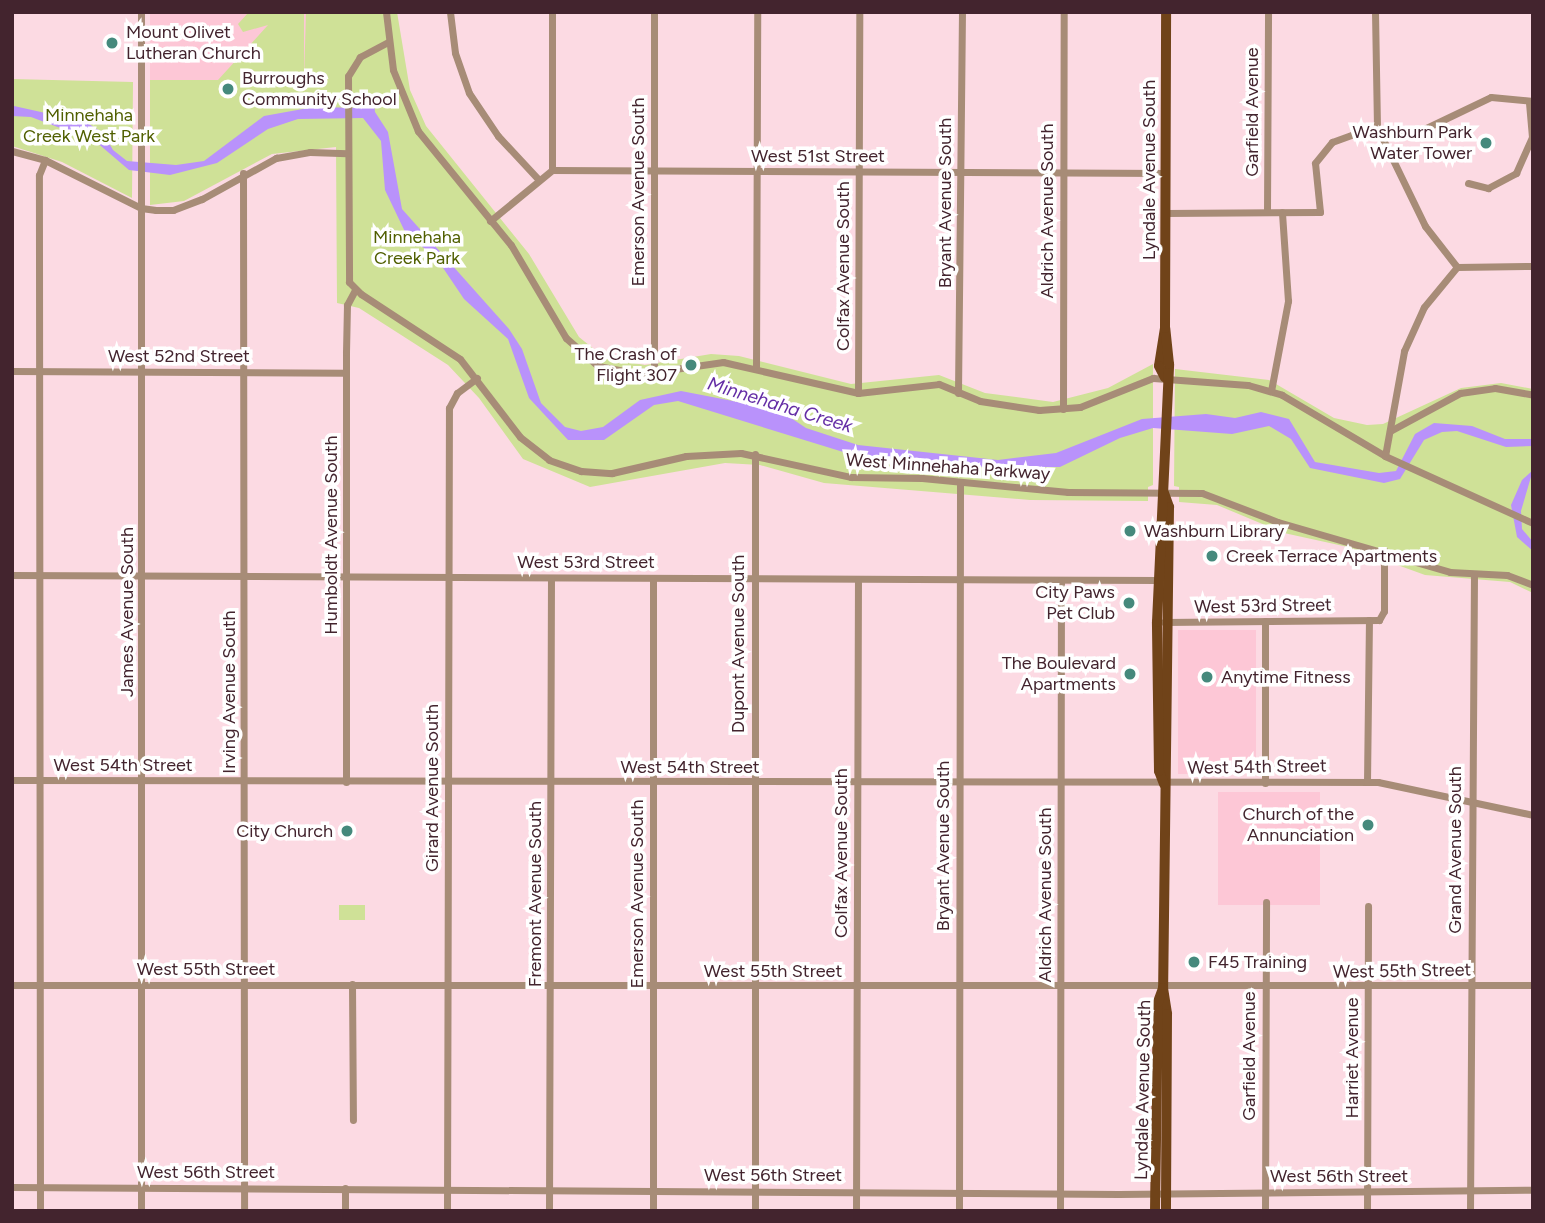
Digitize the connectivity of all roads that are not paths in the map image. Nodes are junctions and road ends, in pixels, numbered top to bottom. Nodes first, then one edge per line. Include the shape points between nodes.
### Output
1 (141, 12) edge
2 (386, 12) edge
3 (450, 12) edge
4 (552, 12) edge
5 (653, 12) edge
6 (757, 12) edge
7 (859, 12) edge
8 (962, 12) edge
9 (1064, 12) edge
10 (1166, 12) edge
11 (1268, 12) edge
12 (1375, 12) edge
13 (388, 41) junction
14 (1531, 101) edge
15 (1379, 133) junction
16 (12, 151) edge
17 (347, 153) junction
18 (46, 160) junction
19 (1529, 161) edge
20 (552, 170) junction
21 (654, 170) junction
22 (757, 171) junction
23 (859, 172) junction
24 (961, 172) junction
25 (243, 173) junction
26 (1063, 173) junction
27 (1165, 173) junction
28 (538, 179) junction
29 (1468, 183) dead end
30 (141, 208) junction
31 (1267, 212) junction
32 (1282, 212) junction
33 (1166, 213) junction
34 (490, 221) junction
35 (1533, 266) edge
36 (1457, 267) junction
37 (355, 290) junction
38 (756, 369) junction
39 (12, 371) edge
40 (39, 372) junction
41 (142, 372) junction
42 (654, 372) junction
43 (245, 373) junction
44 (346, 373) junction
45 (477, 378) junction
46 (1165, 378) junction
47 (1271, 391) junction
48 (858, 393) junction
49 (958, 393) junction
50 (1533, 395) edge
51 (1063, 410) junction
52 (1390, 430) junction
53 (755, 454) junction
54 (1385, 456) junction
55 (960, 482) junction
56 (1164, 493) junction
57 (1529, 521) edge
58 (1384, 550) junction
59 (1474, 574) junction
60 (12, 575) edge
61 (40, 575) junction
62 (143, 577) junction
63 (245, 577) junction
64 (347, 577) junction
65 (449, 578) junction
66 (551, 578) junction
67 (653, 578) junction
68 (754, 579) junction
69 (858, 579) junction
70 (1061, 579) junction
71 (960, 580) junction
72 (1159, 580) junction
73 (1533, 585) edge
74 (1265, 621) junction
75 (1369, 621) junction
76 (1157, 622) junction
77 (1169, 622) junction
78 (12, 780) edge
79 (40, 780) junction
80 (144, 781) junction
81 (244, 781) junction
82 (346, 782) junction
83 (447, 782) junction
84 (652, 782) junction
85 (1367, 782) junction
86 (550, 783) junction
87 (753, 783) junction
88 (856, 783) junction
89 (959, 783) junction
90 (1061, 783) junction
91 (1265, 783) junction
92 (1164, 784) junction
93 (1470, 801) junction
94 (1533, 815) edge
95 (1266, 902) dead end
96 (1368, 906) dead end
97 (352, 984) junction
98 (12, 985) edge
99 (40, 985) junction
100 (143, 985) junction
101 (246, 985) junction
102 (1533, 985) edge
103 (449, 986) junction
104 (552, 986) junction
105 (653, 986) junction
106 (1471, 986) junction
107 (753, 987) junction
108 (858, 987) junction
109 (959, 987) junction
110 (1368, 987) junction
111 (1061, 988) junction
112 (1163, 988) junction
113 (1265, 988) junction
114 (353, 1120) dead end
115 (12, 1187) edge
116 (40, 1187) junction
117 (243, 1187) junction
118 (141, 1188) junction
119 (345, 1188) junction
120 (447, 1188) junction
121 (550, 1190) junction
122 (1470, 1190) junction
123 (1533, 1190) edge
124 (653, 1191) junction
125 (856, 1191) junction
126 (1367, 1191) junction
127 (755, 1192) junction
128 (959, 1192) junction
129 (1265, 1192) junction
130 (1060, 1193) junction
131 (1163, 1193) junction
132 (40, 1211) edge
133 (141, 1211) edge
134 (244, 1211) edge
135 (345, 1211) edge
136 (447, 1211) edge
137 (550, 1211) edge
138 (653, 1211) edge
139 (755, 1211) edge
140 (856, 1211) edge
141 (959, 1211) edge
142 (1060, 1211) edge
143 (1155, 1211) edge
144 (1167, 1211) edge
145 (1265, 1211) edge
146 (1367, 1211) edge
147 (1470, 1211) edge

1 - 30 street, James Avenue South
2 - 13 street
3 - 28 street via 457,61 469,93 498,136
4 - 20 street
5 - 21 street, Emerson Avenue South
6 - 22 street
7 - 23 street, Colfax Avenue South
8 - 24 street, Bryant Avenue South
9 - 26 street, Aldrich Avenue South
10 - 27 main road, Lyndale Avenue South
11 - 31 street, Garfield Avenue
12 - 15 street
13 - 17 street via 355,61 348,76
13 - 34 street via 397,81 418,131
14 - 15 street via 1499,96 1440,124
14 - 19 street
15 - 32 street via 1342,137 1317,157 1314,172 1320,212
15 - 36 street via 1425,226
16 - 18 street
17 - 25 street via 295,153
17 - 37 street via 347,269
18 - 30 street
18 - 40 street via 39,175
19 - 29 street via 1497,186
20 - 21 street, West 51st Street
20 - 28 street
21 - 22 street, West 51st Street
21 - 42 street, Emerson Avenue South
22 - 23 street, West 51st Street
22 - 38 street
23 - 24 street, West 51st Street
23 - 48 street, Colfax Avenue South
24 - 26 street, West 51st Street
24 - 49 street, Bryant Avenue South
25 - 30 street via 202,199 173,210
25 - 43 street, Irving Avenue South
26 - 27 street, West 51st Street
26 - 51 street, Aldrich Avenue South
27 - 33 main road, Lyndale Avenue South
28 - 34 street
30 - 41 street, James Avenue South
31 - 32 street
31 - 33 street
32 - 47 street via 1288,299
33 - 46 main road, Lyndale Avenue South via 1165,328 1159,354
34 - 42 street via 530,270 575,349 612,371
35 - 36 street
36 - 52 street via 1424,307 1404,351
37 - 44 street, Humboldt Avenue South via 347,305
37 - 45 street, West Minnehaha Parkway via 439,343
38 - 42 street via 706,362
38 - 48 street via 810,386
39 - 40 street, West 52nd Street
40 - 41 street, West 52nd Street
40 - 61 street
41 - 43 street, West 52nd Street
41 - 62 street, James Avenue South
43 - 44 street, West 52nd Street
43 - 63 street, Irving Avenue South
44 - 64 street, Humboldt Avenue South
45 - 53 street, West Minnehaha Parkway via 520,438 536,452 570,468 612,473 706,453
45 - 65 street, Girard Avenue South via 457,393 449,408
46 - 47 street
46 - 51 street via 1148,379 1106,399
46 - 56 main road, Lyndale Avenue South
47 - 54 street
48 - 49 street via 925,383
49 - 51 street via 1019,409
50 - 52 street via 1495,388 1461,393
52 - 54 street
53 - 55 street, West Minnehaha Parkway via 843,476
53 - 68 street, Dupont Avenue South
54 - 57 street
55 - 56 street, West Minnehaha Parkway via 1068,492
55 - 71 street, Bryant Avenue South
56 - 58 street, West Minnehaha Parkway via 1221,497 1278,522
56 - 72 main road, Lyndale Avenue South
56 - 77 main road, Lyndale Avenue South via 1169,505
58 - 59 street, West Minnehaha Parkway via 1450,572
58 - 75 street via 1384,614
59 - 73 street, West Minnehaha Parkway via 1507,575
59 - 93 street, Grand Avenue South
60 - 61 street, West 53rd Street
61 - 62 street, West 53rd Street
61 - 79 street
62 - 63 street, West 53rd Street
62 - 80 street, James Avenue South
63 - 64 street, West 53rd Street
63 - 81 street, Irving Avenue South
64 - 65 street, West 53rd Street
64 - 82 street, Humboldt Avenue South
65 - 66 street, West 53rd Street
65 - 83 street, Girard Avenue South
66 - 67 street, West 53rd Street
66 - 86 street, Fremont Avenue South
67 - 68 street, West 53rd Street
67 - 84 street, Emerson Avenue South
68 - 69 street, West 53rd Street
68 - 87 street, Dupont Avenue South
69 - 71 street, West 53rd Street
69 - 88 street, Colfax Avenue South
70 - 71 street, West 53rd Street
70 - 72 street, West 53rd Street
70 - 90 street, Aldrich Avenue South
71 - 89 street, Bryant Avenue South
72 - 76 main road, Lyndale Avenue South
74 - 75 street, West 53rd Street
74 - 77 street, West 53rd Street
74 - 91 street
75 - 85 street
76 - 77 street, West 53rd Street
76 - 92 main road, Lyndale Avenue South via 1159,771
77 - 92 main road, Lyndale Avenue South via 1168,771
78 - 79 street, West 54th Street
79 - 80 street, West 54th Street
79 - 99 street
80 - 81 street, West 54th Street
80 - 100 street, James Avenue South
81 - 82 street, West 54th Street
81 - 101 street, Irving Avenue South
82 - 83 street, West 54th Street
83 - 86 street, West 54th Street
83 - 103 street, Girard Avenue South
84 - 86 street, West 54th Street
84 - 87 street, West 54th Street
84 - 105 street, Emerson Avenue South
85 - 91 street, West 54th Street
85 - 93 street, West 54th Street
86 - 104 street, Fremont Avenue South
87 - 88 street, West 54th Street
87 - 107 street, Dupont Avenue South
88 - 89 street, West 54th Street
88 - 108 street, Colfax Avenue South
89 - 90 street, West 54th Street
89 - 109 street, Bryant Avenue South
90 - 92 street, West 54th Street
90 - 111 street, Aldrich Avenue South
91 - 92 street, West 54th Street
92 - 112 main road, Lyndale Avenue South
93 - 94 street, West 54th Street
93 - 106 street, Grand Avenue South
95 - 113 street, Garfield Avenue
96 - 110 street, Harriet Avenue
97 - 101 street, West 55th Street
97 - 103 street, West 55th Street
97 - 114 street
98 - 99 street, West 55th Street
99 - 100 street, West 55th Street
99 - 116 street
100 - 101 street, West 55th Street
100 - 118 street, James Avenue South
101 - 117 street, Irving Avenue South
102 - 106 street, West 55th Street
103 - 104 street, West 55th Street
103 - 120 street, Girard Avenue South
104 - 105 street, West 55th Street
104 - 121 street, Fremont Avenue South
105 - 107 street, West 55th Street
105 - 124 street, Emerson Avenue South
106 - 110 street, West 55th Street
106 - 122 street, Grand Avenue South
107 - 108 street, West 55th Street
107 - 127 street, Dupont Avenue South
108 - 109 street, West 55th Street
108 - 125 street, Colfax Avenue South
109 - 111 street, West 55th Street
109 - 128 street, Bryant Avenue South
110 - 113 street, West 55th Street
110 - 126 street, Harriet Avenue
111 - 112 street, West 55th Street
111 - 130 street, Aldrich Avenue South
112 - 113 street, West 55th Street
112 - 131 main road, Lyndale Avenue South via 1158,1002
113 - 129 street, Garfield Avenue
115 - 116 street, West 56th Street
116 - 118 street, West 56th Street
116 - 132 street
117 - 118 street, West 56th Street
117 - 119 street, West 56th Street
117 - 134 street, Irving Avenue South
118 - 133 street, James Avenue South
119 - 120 street, West 56th Street
119 - 135 street
120 - 121 street, West 56th Street
120 - 136 street, Girard Avenue South
121 - 124 street, West 56th Street
121 - 137 street, Fremont Avenue South
122 - 123 street, West 56th Street
122 - 126 street, West 56th Street
122 - 147 street, Grand Avenue South
124 - 127 street, West 56th Street
124 - 138 street, Emerson Avenue South
125 - 127 street, West 56th Street
125 - 128 street, West 56th Street
125 - 140 street, Colfax Avenue South
126 - 129 street, West 56th Street
126 - 146 street, Harriet Avenue
127 - 139 street, Dupont Avenue South
128 - 130 street, West 56th Street
128 - 141 street, Bryant Avenue South
129 - 131 street, West 56th Street
129 - 145 street, Garfield Avenue
130 - 131 street, West 56th Street
130 - 142 street, Aldrich Avenue South
131 - 143 main road
131 - 144 main road

